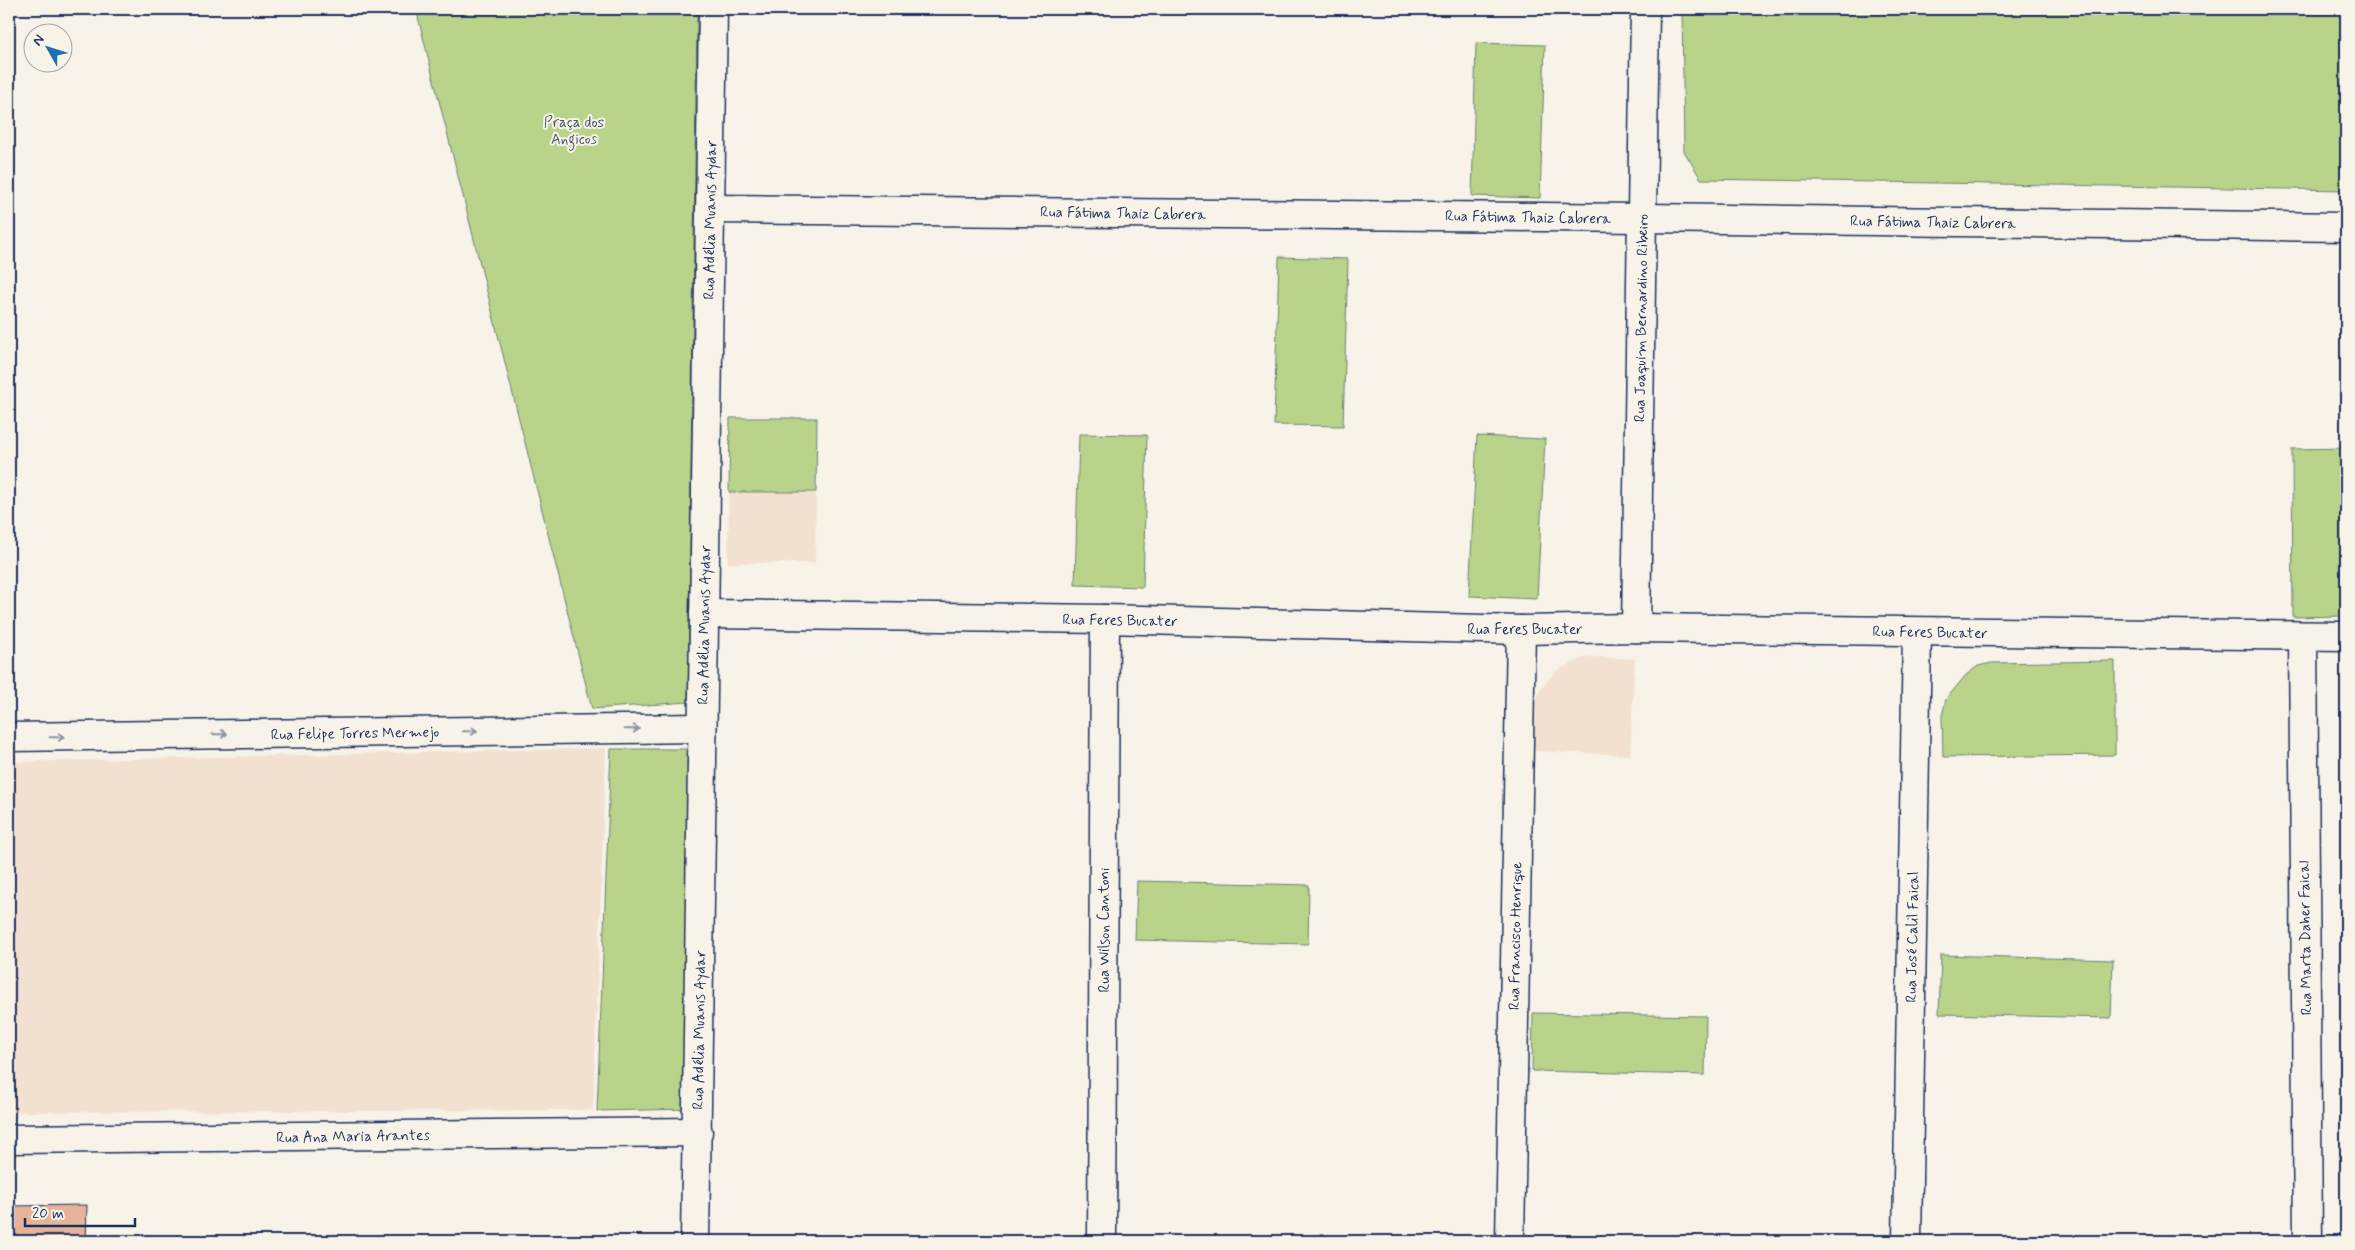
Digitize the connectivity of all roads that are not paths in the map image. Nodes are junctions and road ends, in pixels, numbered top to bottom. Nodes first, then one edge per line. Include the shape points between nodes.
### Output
1 (714, 9) edge
2 (1646, 9) edge
3 (710, 209) junction
4 (1642, 218) junction
5 (2346, 227) edge
6 (704, 614) junction
7 (1105, 620) junction
8 (1636, 628) junction
9 (1521, 630) junction
10 (1917, 632) junction
11 (2303, 636) junction
12 (2346, 636) edge
13 (702, 728) junction
14 (9, 737) edge
15 (698, 1132) junction
16 (9, 1139) edge
17 (695, 1241) edge
18 (1102, 1241) edge
19 (1510, 1241) edge
20 (1908, 1241) edge
21 (2308, 1241) edge

1 - 3 street, Rua Adélia Muanis Aydar
2 - 4 street, Rua Joaquim Bernardino Ribeiro
3 - 4 street, Rua Fátima Thaiz Cabrera
3 - 6 street, Rua Adélia Muanis Aydar
4 - 5 street, Rua Fátima Thaiz Cabrera
4 - 8 street, Rua Joaquim Bernardino Ribeiro
6 - 7 street, Rua Feres Bucater
6 - 13 street, Rua Adélia Muanis Aydar
7 - 9 street, Rua Feres Bucater
7 - 18 street, Rua Wilson Cantoni
8 - 9 street, Rua Feres Bucater
8 - 10 street, Rua Feres Bucater
9 - 19 street, Rua Francisco Henrique
10 - 11 street, Rua Feres Bucater
10 - 20 street, Rua José Calil Faical
11 - 12 street, Rua Feres Bucater
11 - 21 street, Rua Marta Daher Faical
14 -> 13 street, Rua Felipe Torres Mermejo
13 - 15 street, Rua Adélia Muanis Aydar
15 - 16 street, Rua Ana Maria Arantes
15 - 17 street, Rua Adélia Muanis Aydar

